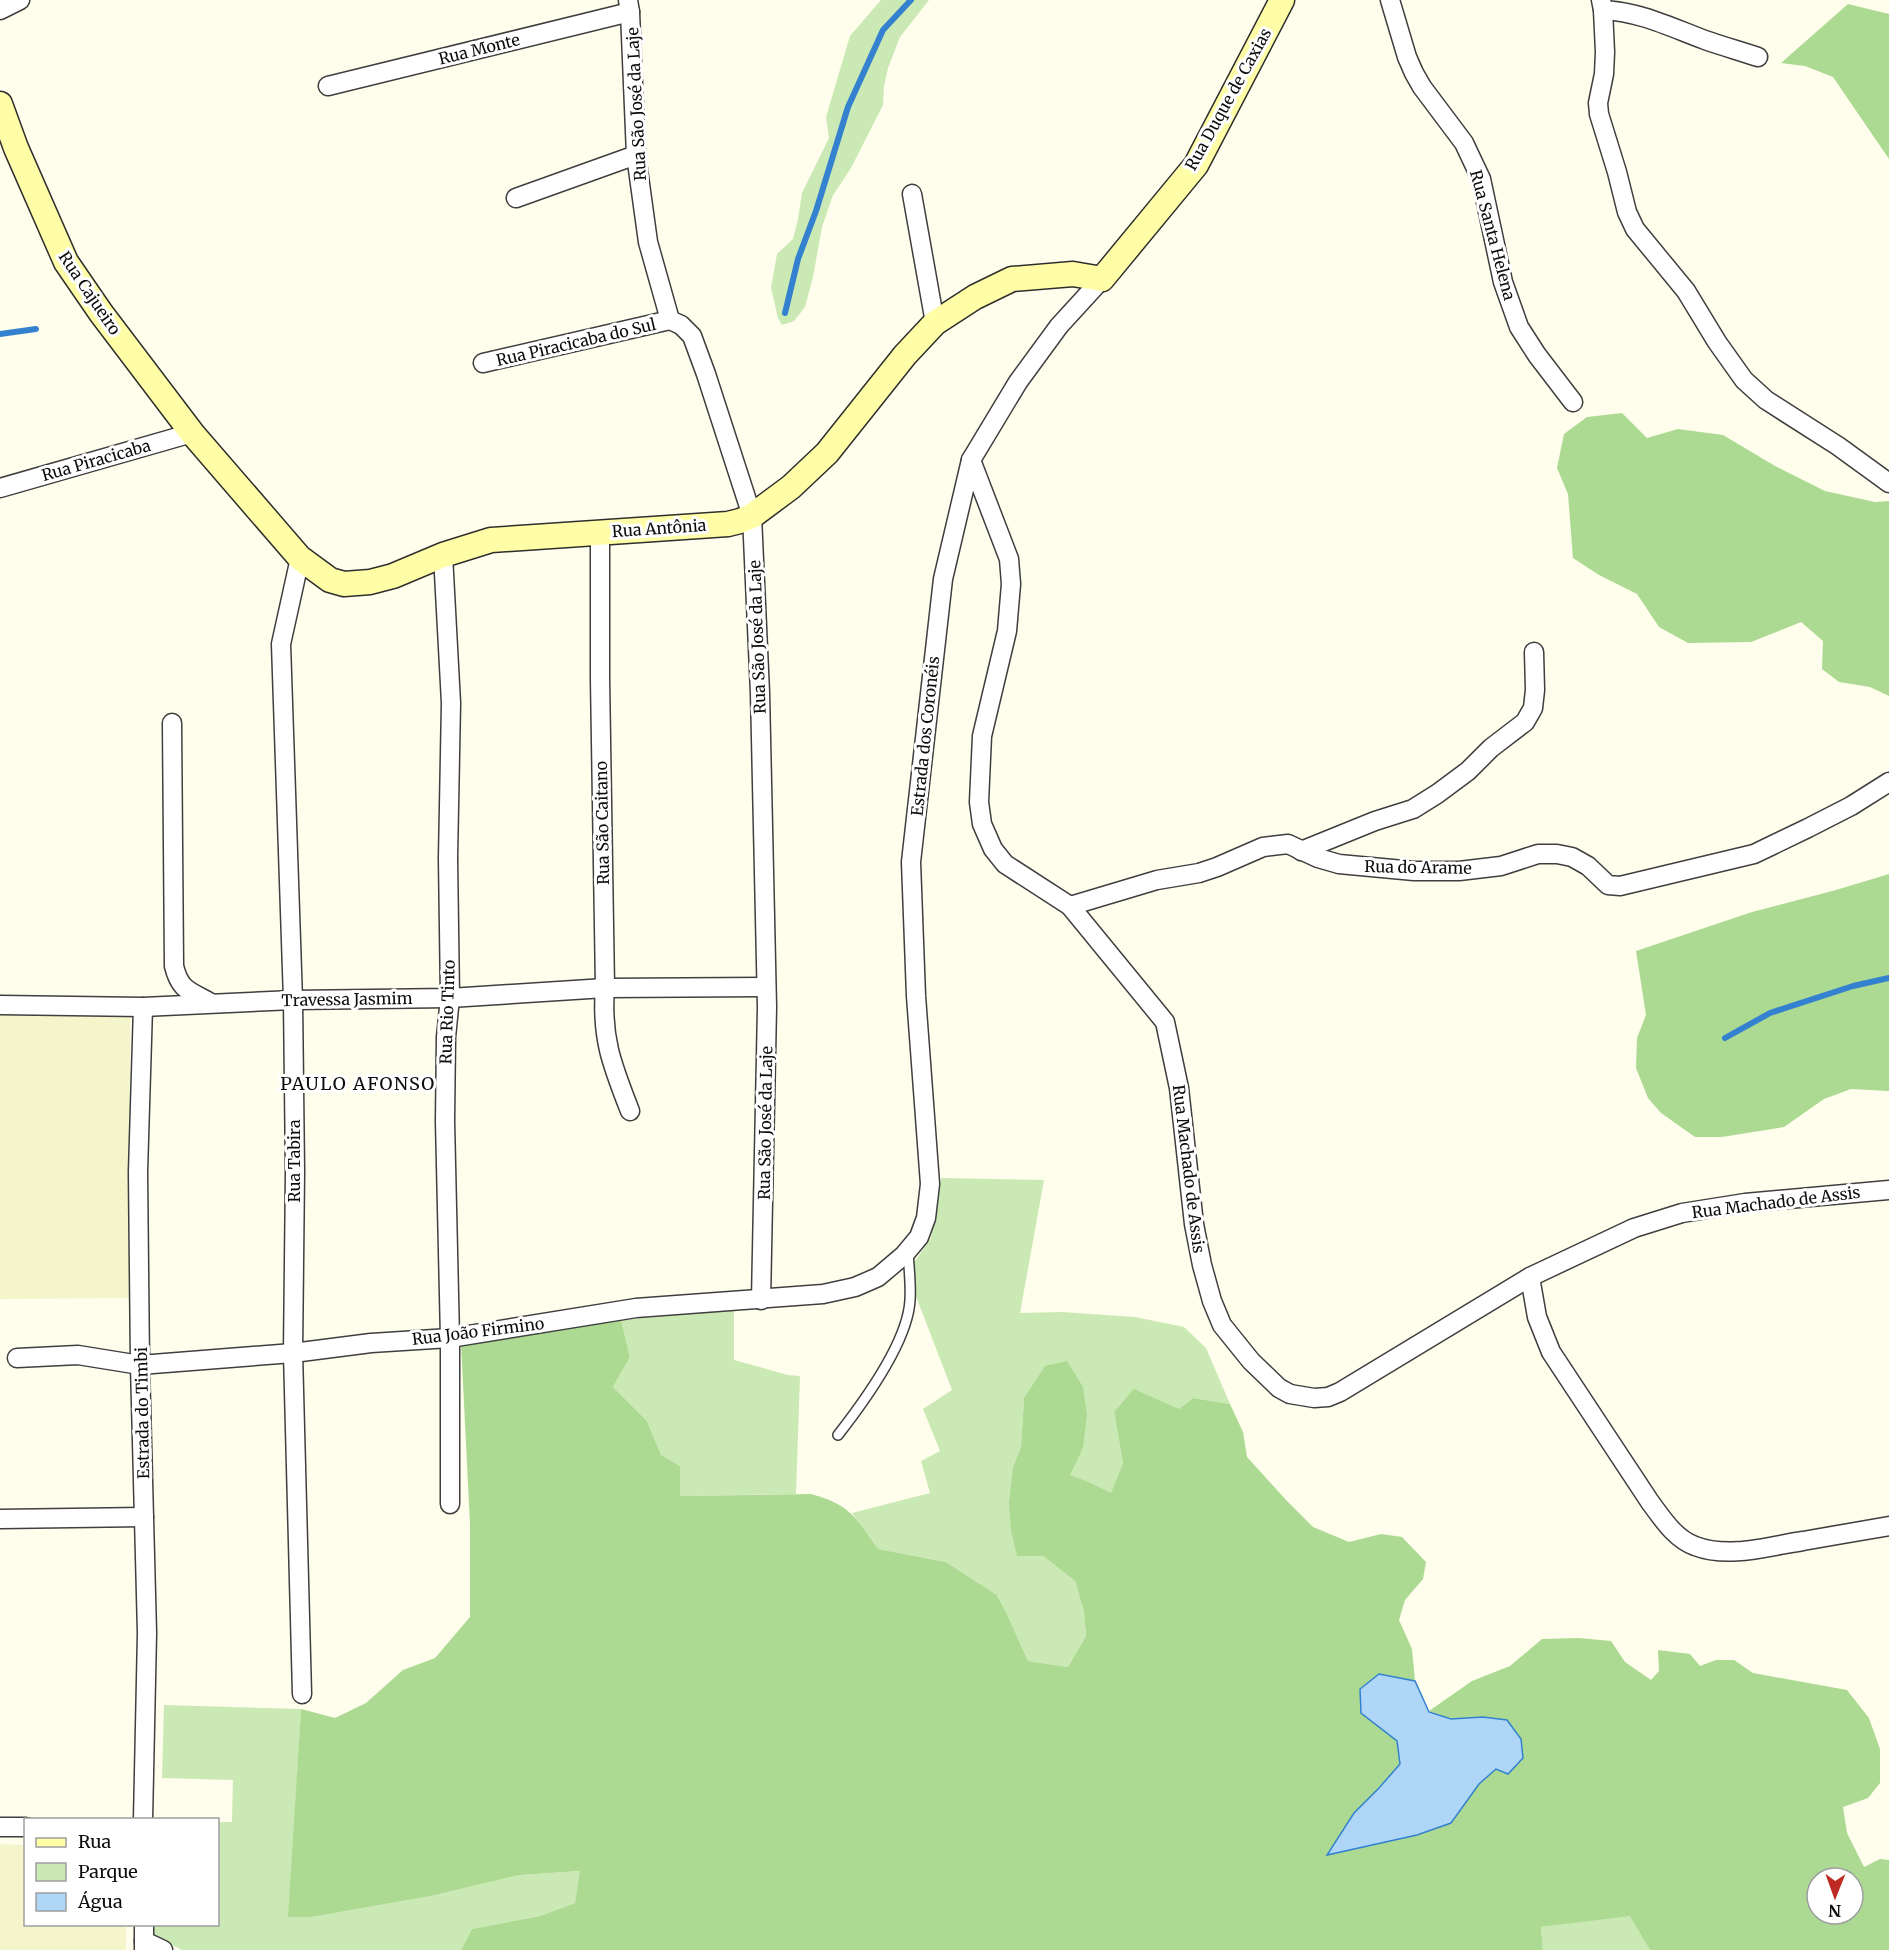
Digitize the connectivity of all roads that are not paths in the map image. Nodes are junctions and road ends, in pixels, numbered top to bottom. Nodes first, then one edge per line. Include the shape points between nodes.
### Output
1 (20, 0) edge
2 (1282, 0) edge
3 (1390, 0) edge
4 (1602, 5) edge
5 (629, 6) edge
6 (0, 10) edge
7 (1758, 57) dead end
8 (328, 86) dead end
9 (0, 104) edge
10 (636, 155) junction
11 (912, 194) dead end
12 (516, 198) dead end
13 (1102, 279) junction
14 (669, 320) junction
15 (935, 323) junction
16 (483, 363) dead end
17 (1573, 402) dead end
18 (192, 433) junction
19 (971, 460) junction
20 (1889, 483) edge
21 (0, 488) edge
22 (752, 516) junction
23 (600, 532) junction
24 (443, 555) junction
25 (300, 558) junction
26 (1534, 652) dead end
27 (172, 723) dead end
28 (1889, 782) edge
29 (1301, 851) junction
30 (1070, 906) junction
31 (765, 987) junction
32 (605, 988) junction
33 (450, 998) junction
34 (0, 999) edge
35 (293, 1000) junction
36 (213, 1004) junction
37 (0, 1005) edge
38 (143, 1007) junction
39 (630, 1111) dead end
40 (1889, 1190) edge
41 (913, 1244) junction
42 (1530, 1277) junction
43 (761, 1300) junction
44 (450, 1338) junction
45 (293, 1353) junction
46 (17, 1358) dead end
47 (140, 1365) junction
48 (838, 1435) dead end
49 (450, 1504) dead end
50 (144, 1517) junction
51 (0, 1519) edge
52 (1889, 1527) edge
53 (302, 1694) dead end
54 (143, 1818) edge
55 (0, 1827) edge
56 (24, 1827) edge
57 (144, 1938) edge
58 (163, 1950) edge

1 - 6 street
2 - 13 street, Rua Duque de Caxias via 1196,165
3 - 17 street, Rua Santa Helena via 1414,73 1464,143 1481,179 1503,282 1519,327
4 - 7 street
4 - 20 street via 1605,52 1599,114 1635,229 1686,291 1744,380 1766,400
5 - 8 street, Rua Monte
5 - 10 street, Rua São José da Laje
9 - 18 street, Rua Cajueiro via 66,262
10 - 12 street
10 - 14 street, Rua São José da Laje via 648,242
11 - 15 street
13 - 15 street, Rua Antônia via 1073,273 1012,279
13 - 19 street, Estrada dos Coronéis via 1059,326 1018,382
14 - 16 street, Rua Piracicaba do Sul
14 - 22 street, Rua São José da Laje via 692,336
15 - 22 street, Rua Antônia via 827,453
18 - 21 street, Rua Piracicaba
18 - 25 street, Rua Antônia
19 - 30 street, Rua Machado de Assis via 1009,559 1011,584 1007,631 982,736 982,824 1005,864
19 - 41 street, Estrada dos Coronéis via 943,579 911,862 916,996 930,1167 926,1218
22 - 23 street, Rua Antônia via 728,524
22 - 31 street, Rua São José da Laje via 760,693
23 - 24 street, Rua Antônia via 491,540
23 - 32 street, Rua São Caitano
24 - 25 street, Rua Antônia via 393,576 344,584 330,580
24 - 33 street, Rua Rio Tinto via 451,703
25 - 35 street, Rua Tabira via 281,644
26 - 29 street via 1533,708 1525,722 1468,771 1413,809
27 - 36 street via 174,966 177,980 184,988
28 - 29 street, Rua do Arame via 1754,854 1620,886 1608,885 1588,866 1557,854 1538,854 1501,866 1459,871 1414,871 1340,864
29 - 30 street, Rua do Arame via 1288,844 1263,847 1199,873 1157,880
30 - 42 street, Rua Machado de Assis via 1166,1022 1179,1088 1194,1224 1212,1301 1222,1325 1235,1342 1279,1388 1314,1398 1340,1392
31 - 32 street, Travessa Jasmim
31 - 43 street, Rua São José da Laje
32 - 33 street, Travessa Jasmim
32 - 39 street, Rua São Caitano via 603,1012 611,1063
33 - 35 street, Travessa Jasmim
33 - 44 street, Rua Rio Tinto via 445,1121
34 - 37 street
35 - 36 street, Travessa Jasmim
35 - 45 street, Rua Tabira
36 - 38 street, Travessa Jasmim
37 - 38 street, Travessa Jasmim
38 - 47 street, Estrada do Timbi via 138,1172
40 - 42 street, Rua Machado de Assis via 1682,1213 1634,1228
41 - 43 street, Rua João Firmino via 879,1277 855,1287
41 - 48 lane via 905,1325 893,1352
42 - 52 street via 1537,1317 1551,1352 1650,1502 1682,1540 1712,1550 1744,1551
43 - 44 street, Rua João Firmino via 636,1308
44 - 45 street, Rua João Firmino
44 - 49 street, Rua Rio Tinto
45 - 47 street, Rua João Firmino
45 - 53 street, Rua Tabira
46 - 47 street, Rua João Firmino via 78,1355
47 - 50 street, Estrada do Timbi
50 - 51 street
50 - 54 street, Estrada do Timbi via 147,1633
55 - 56 street
57 - 58 street

